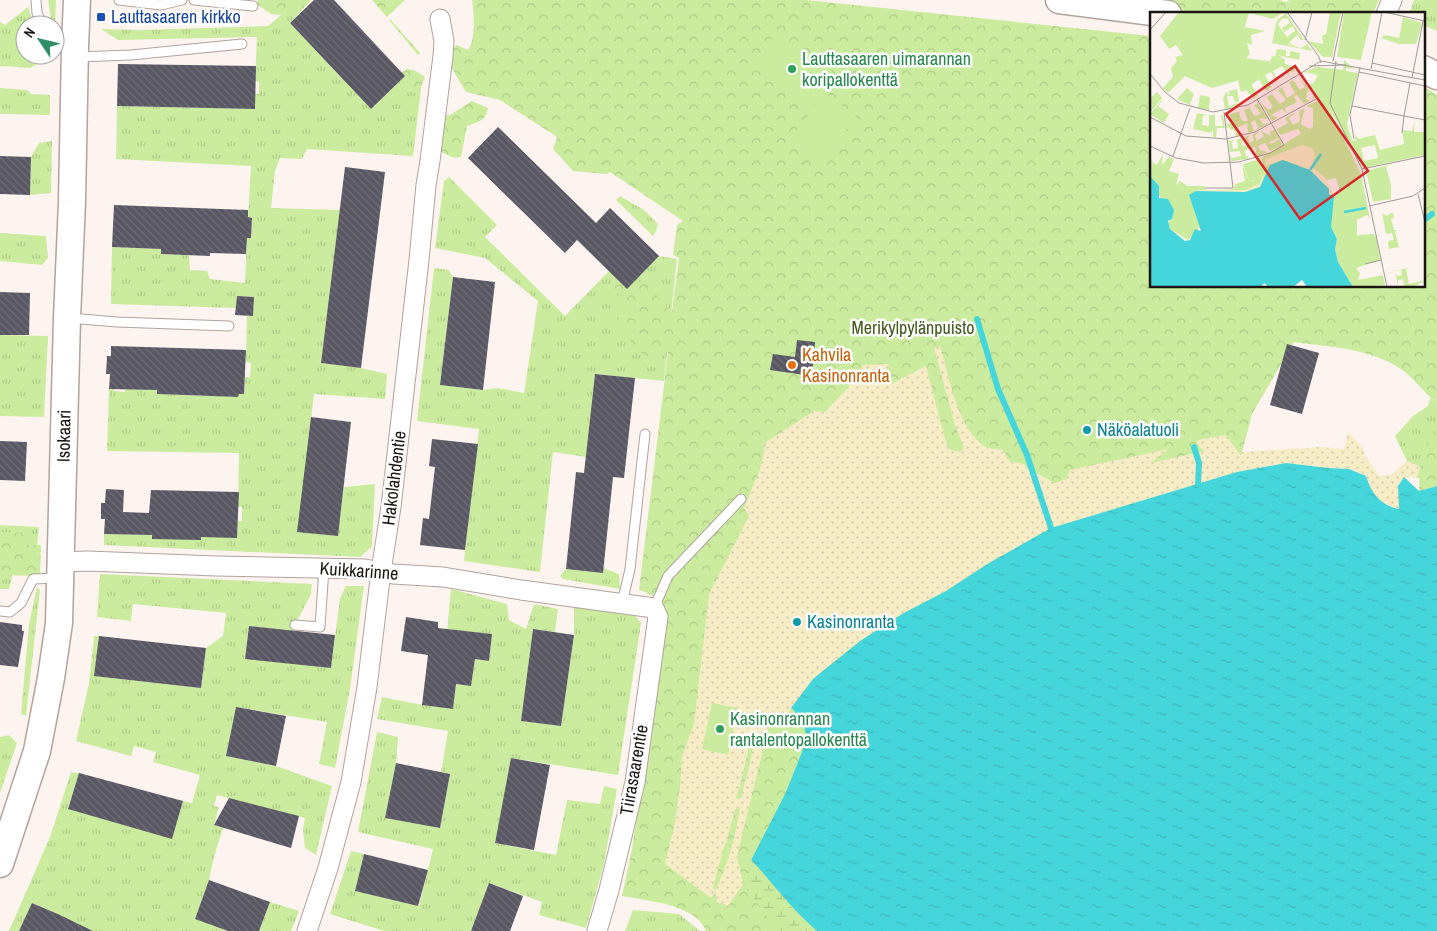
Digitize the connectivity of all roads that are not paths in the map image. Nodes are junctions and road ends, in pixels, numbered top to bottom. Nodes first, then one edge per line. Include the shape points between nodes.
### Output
1 (36, 0) edge
2 (77, 0) edge
3 (119, 0) edge
4 (182, 0) edge
5 (194, 0) edge
6 (1060, 0) edge
7 (1392, 0) edge
8 (253, 6) dead end
9 (1153, 12) edge
10 (1387, 12) edge
11 (38, 15) edge
12 (440, 19) dead end
13 (242, 44) dead end
14 (68, 48) edge
15 (1424, 70) edge
16 (1437, 76) edge
17 (67, 318) junction
18 (229, 326) dead end
19 (645, 434) dead end
20 (742, 499) dead end
21 (324, 568) junction
22 (61, 570) junction
23 (381, 571) junction
24 (622, 603) junction
25 (654, 608) junction
26 (0, 611) edge
27 (295, 625) dead end
28 (0, 864) edge
29 (307, 931) edge
30 (597, 931) edge

1 - 11 lane
2 - 14 street, Isokaari
3 - 4 lane via 161,5
5 - 8 lane
6 - 9 street
7 - 10 street
12 - 23 street, Hakolahdentie via 443,56
13 - 14 lane via 131,55
14 - 17 street, Isokaari via 72,202
15 - 16 street
17 - 18 lane
17 - 22 street, Isokaari
19 - 24 lane via 630,568
20 - 25 lane via 668,576
21 - 22 street, Kuikkarinne via 88,561
21 - 23 street, Kuikkarinne
21 - 27 lane via 320,626
22 - 26 lane via 34,579 21,603 10,612
22 - 28 street, Isokaari via 59,623 38,744
23 - 24 street, Kuikkarinne
23 - 29 street, Hakolahdentie via 351,782
24 - 25 street, Kuikkarinne
25 - 30 street, Tiirasaarentie via 658,617 635,782

